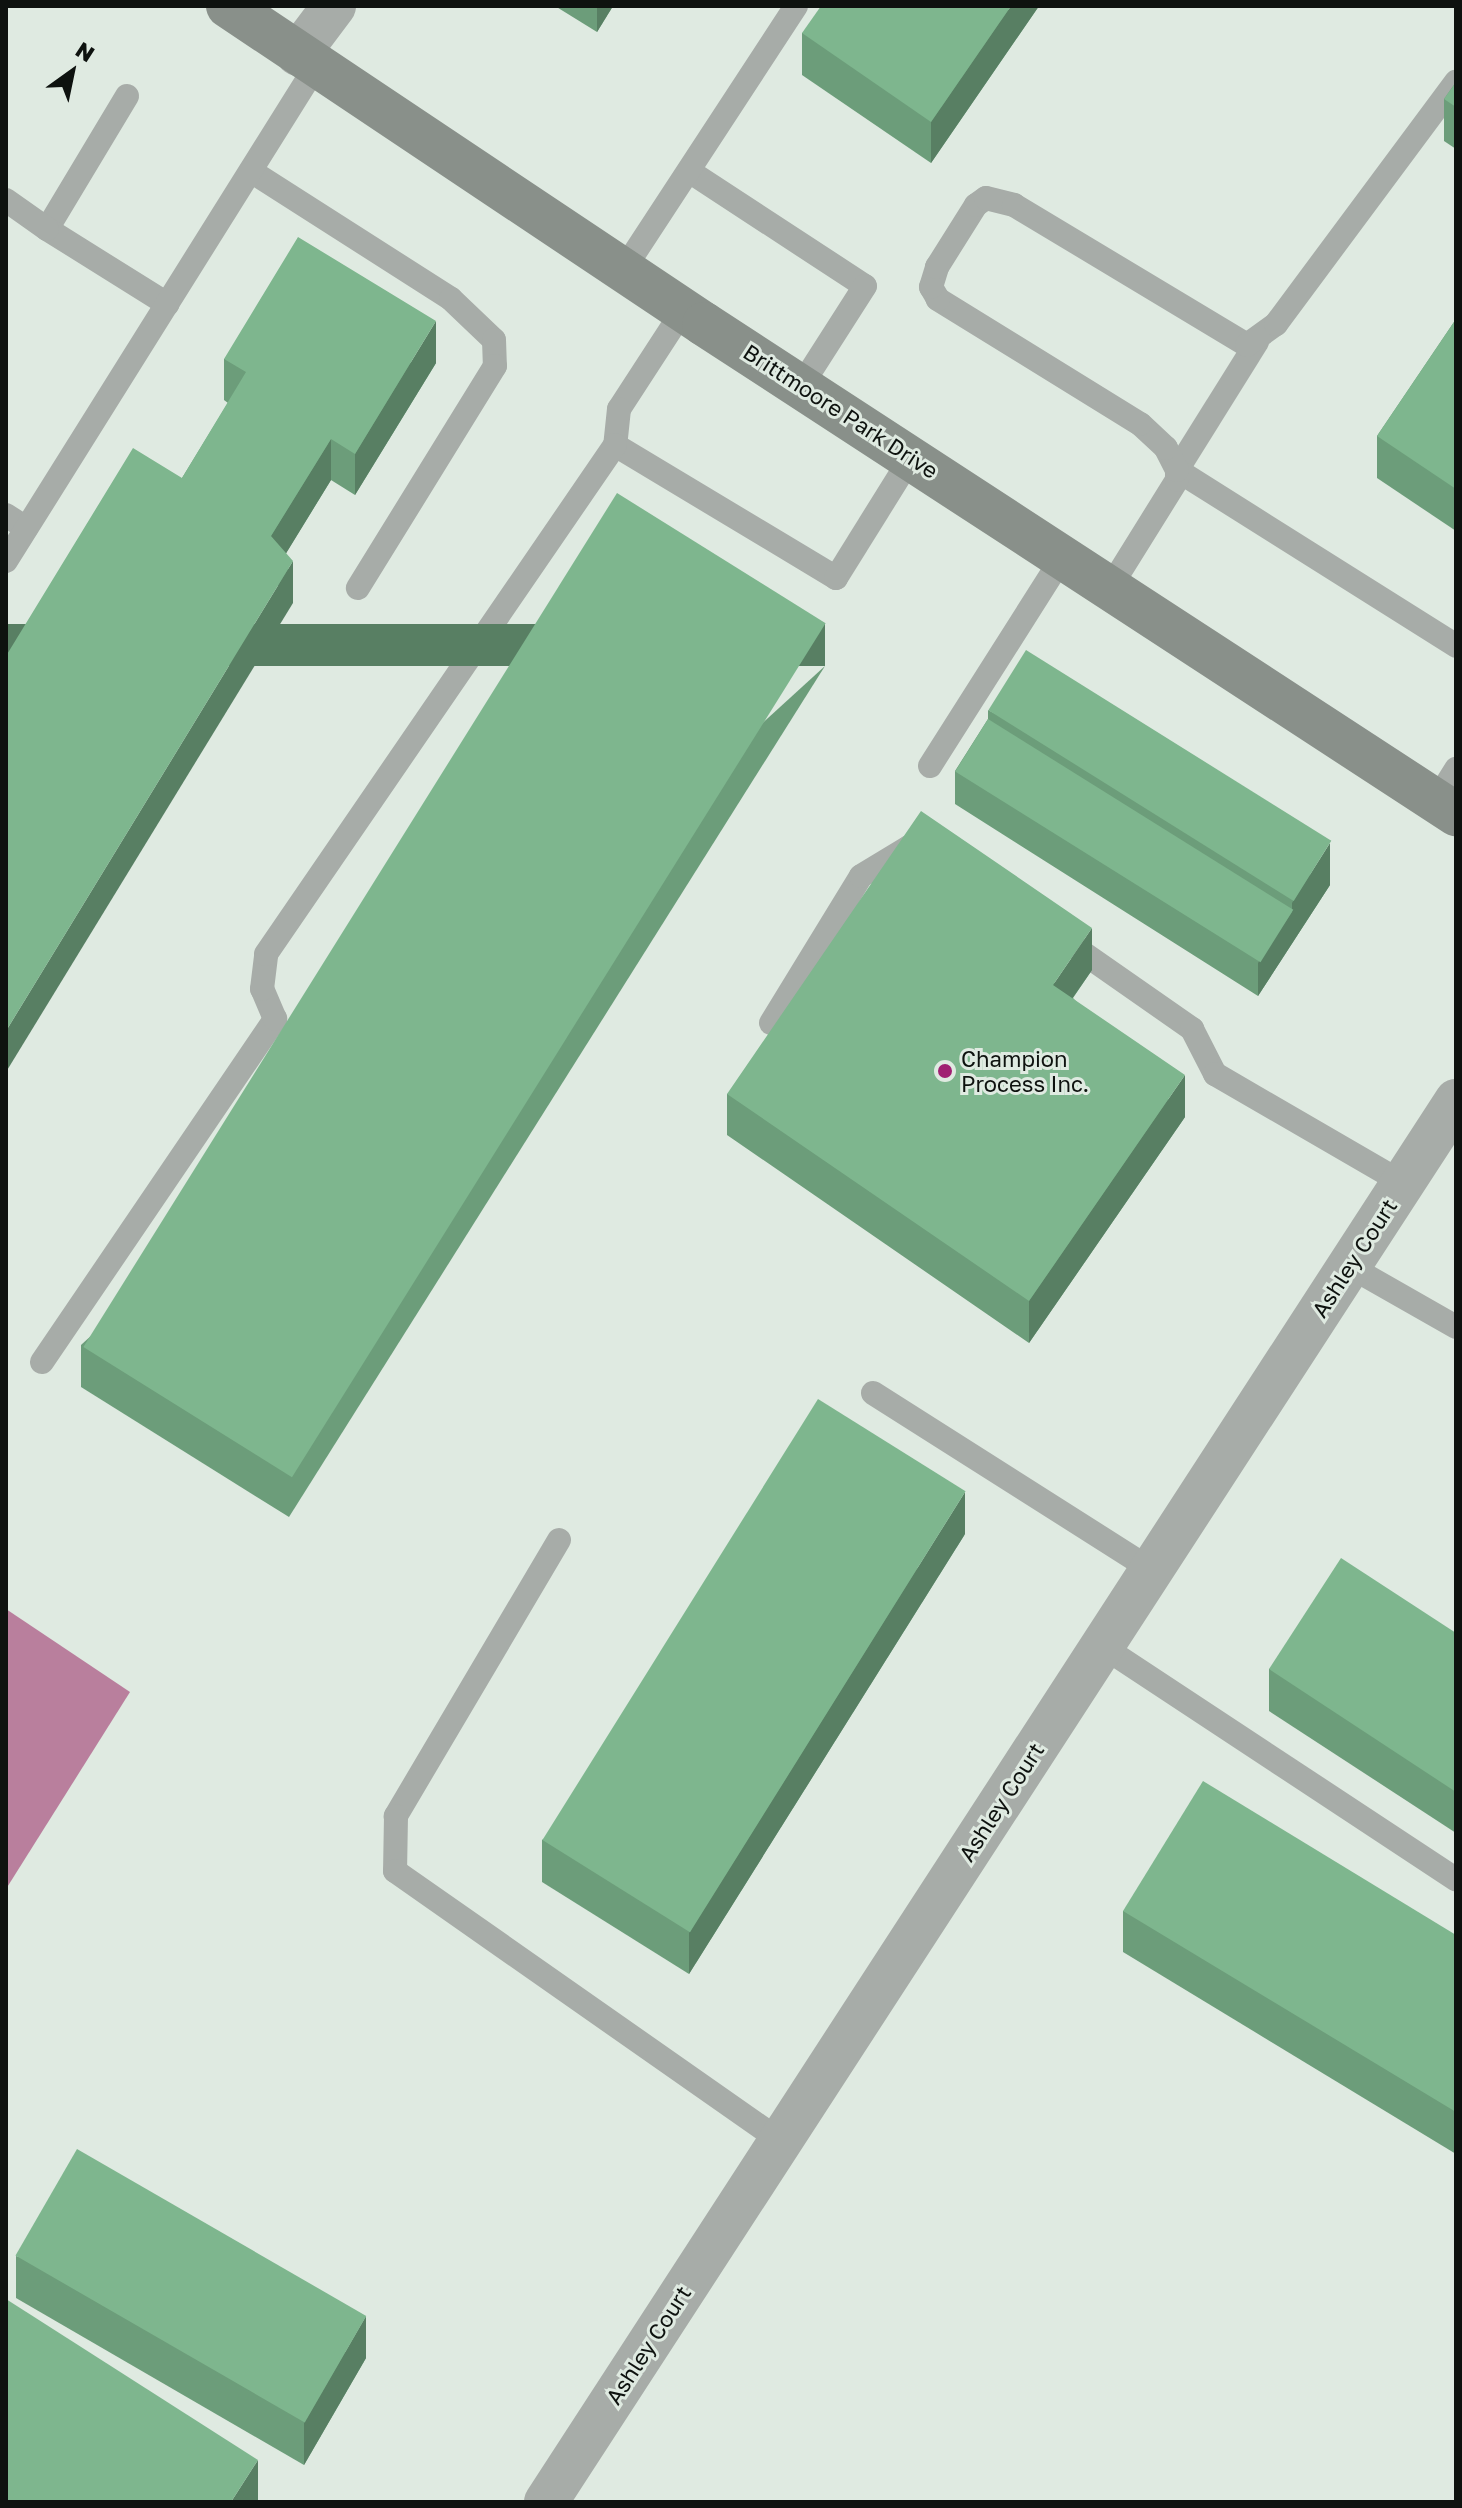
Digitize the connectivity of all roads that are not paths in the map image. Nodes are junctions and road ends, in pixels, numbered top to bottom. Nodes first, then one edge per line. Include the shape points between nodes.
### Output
1 (228, 6) edge
2 (334, 6) edge
3 (796, 6) edge
4 (307, 60) junction
5 (1456, 82) edge
6 (127, 96) dead end
7 (251, 171) junction
8 (689, 171) junction
9 (6, 200) edge
10 (47, 229) junction
11 (624, 269) junction
12 (167, 304) junction
13 (684, 309) junction
14 (1257, 342) junction
15 (801, 386) junction
16 (615, 445) junction
17 (912, 456) junction
18 (1177, 470) junction
19 (16, 522) edge
20 (1064, 555) junction
21 (6, 561) edge
22 (1111, 586) junction
23 (358, 588) dead end
24 (1456, 646) edge
25 (930, 766) dead end
26 (1449, 795) edge
27 (942, 855) edge
28 (1042, 924) edge
29 (771, 1023) edge
30 (1456, 1101) edge
31 (1403, 1183) junction
32 (1349, 1266) junction
33 (1456, 1327) edge
34 (42, 1362) dead end
35 (873, 1393) dead end
36 (559, 1540) dead end
37 (1152, 1570) junction
38 (1102, 1646) junction
39 (1456, 1879) edge
40 (781, 2141) junction
41 (546, 2502) edge

1 - 4 street, Brittmoore Park Drive
2 - 4 street
3 - 8 lane
4 - 7 lane
4 - 11 street, Brittmoore Park Drive
5 - 14 lane
6 - 10 lane
7 - 12 lane
7 - 23 lane via 451,299 494,340 495,366
8 - 11 lane
8 - 15 lane via 865,286
9 - 10 lane
10 - 12 lane
11 - 13 street, Brittmoore Park Drive
12 - 19 lane
13 - 15 street, Brittmoore Park Drive
13 - 16 lane via 619,409
14 - 18 lane
14 - 18 lane via 1234,341 1014,205 986,198 976,205 937,267 931,287 938,299 1140,424 1166,448
15 - 17 street, Brittmoore Park Drive
16 - 17 lane via 836,578
16 - 34 lane via 266,954 262,989 275,1019
17 - 20 street, Brittmoore Park Drive
18 - 22 lane via 1177,480
18 - 24 lane
19 - 21 lane
20 - 22 street, Brittmoore Park Drive
20 - 25 lane
22 - 26 street, Brittmoore Park Drive
27 - 29 lane via 909,847 861,876
28 - 31 lane via 1192,1029 1215,1074
30 - 31 street, Ashley Court
31 - 32 street, Ashley Court
32 - 33 lane
32 - 37 street, Ashley Court
35 - 37 lane
36 - 40 lane via 396,1816 395,1871
37 - 38 street, Ashley Court
38 - 39 lane
38 - 40 street, Ashley Court
40 - 41 street, Ashley Court

